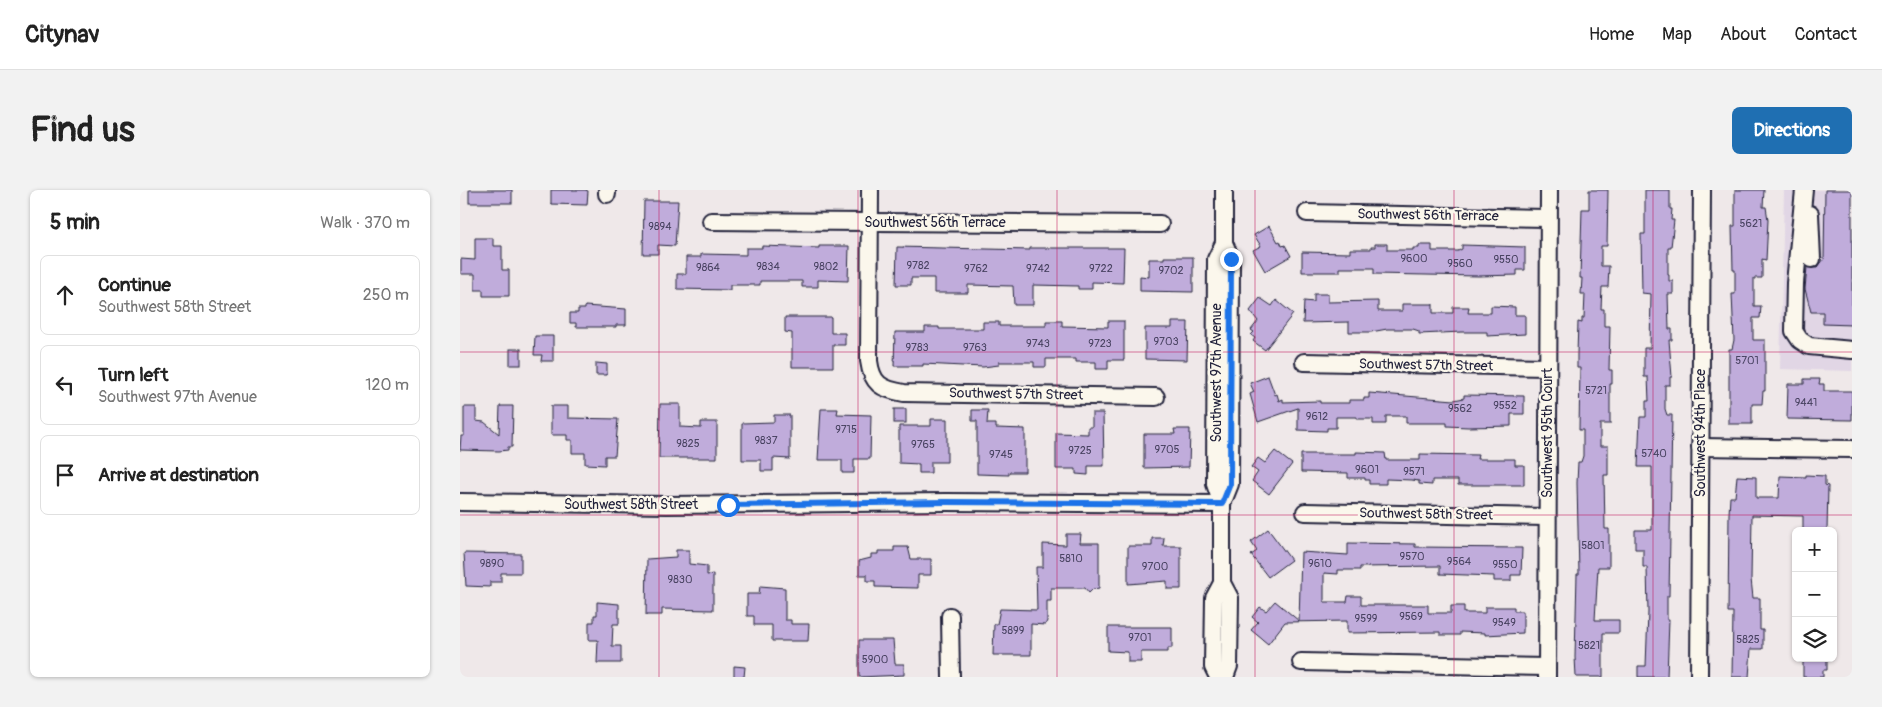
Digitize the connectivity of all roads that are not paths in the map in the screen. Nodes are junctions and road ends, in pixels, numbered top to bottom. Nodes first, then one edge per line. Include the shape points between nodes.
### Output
1 (870, 190) edge
2 (1224, 190) edge
3 (1549, 190) edge
4 (1702, 190) edge
5 (1804, 190) edge
6 (1810, 190) edge
7 (1308, 213) dead end
8 (1548, 218) junction
9 (711, 221) dead end
10 (870, 222) junction
11 (1160, 224) dead end
12 (1852, 350) edge
13 (1304, 362) dead end
14 (1548, 367) junction
15 (1156, 397) dead end
16 (1700, 447) junction
17 (1852, 449) edge
18 (460, 502) edge
19 (1222, 504) junction
20 (1305, 512) dead end
21 (1547, 517) junction
22 (1222, 584) junction
23 (950, 616) dead end
24 (1301, 662) dead end
25 (1547, 672) edge
26 (951, 677) edge
27 (1218, 677) edge
28 (1225, 677) edge
29 (1699, 677) edge

1 - 10 street
2 - 19 street, Southwest 97th Avenue via 1224,243 1216,259 1215,484
3 - 8 street, Southwest 95th Court
4 - 16 street, Southwest 94th Place
5 - 6 street via 1810,259
5 - 12 street via 1794,283 1794,331 1809,346
7 - 8 street, Southwest 56th Terrace
8 - 14 street, Southwest 95th Court
9 - 10 street, Southwest 56th Terrace
10 - 11 street, Southwest 56th Terrace
10 - 15 street, Southwest 57th Street via 869,361 872,377 878,384 904,392
13 - 14 street, Southwest 57th Street
14 - 21 street, Southwest 95th Court
16 - 17 street
16 - 29 street, Southwest 94th Place
18 - 19 street, Southwest 58th Street via 646,505
19 - 22 street, Southwest 97th Avenue
20 - 21 street, Southwest 58th Street
21 - 25 street, Southwest 95th Court
22 - 27 street, Southwest 97th Avenue via 1214,598 1213,666
22 - 28 street, Southwest 97th Avenue via 1230,598 1229,666
23 - 26 street
24 - 25 street

